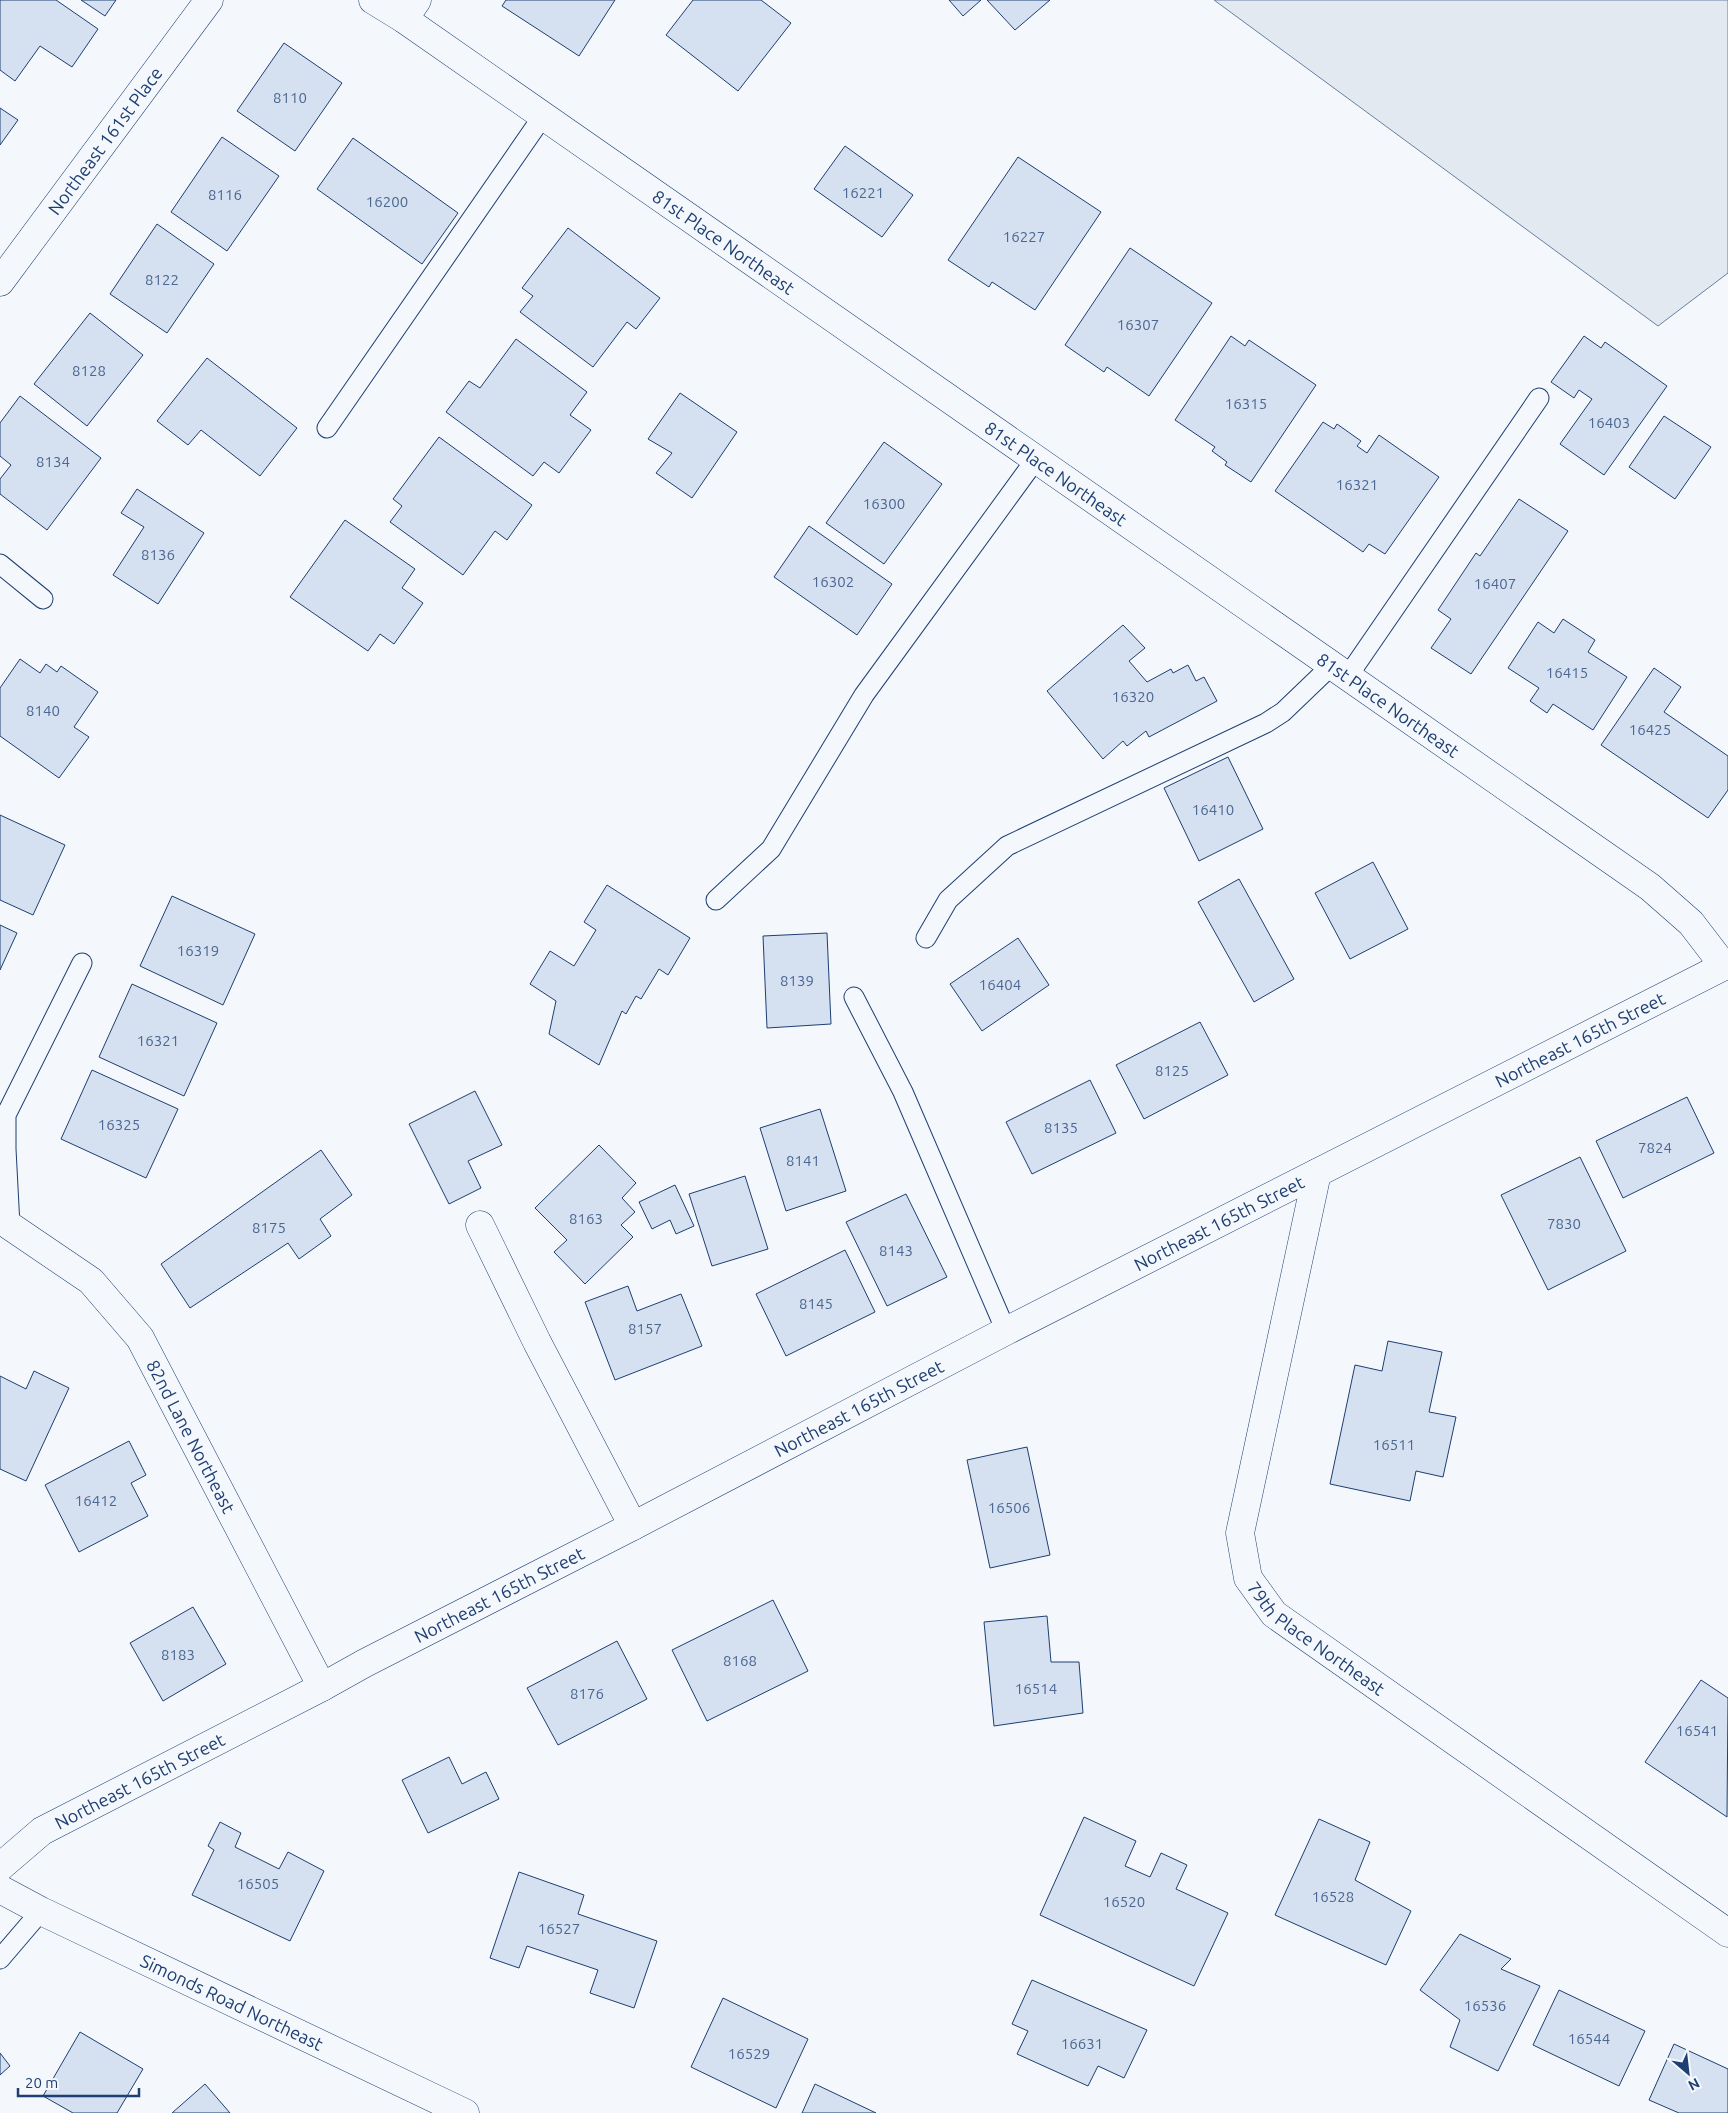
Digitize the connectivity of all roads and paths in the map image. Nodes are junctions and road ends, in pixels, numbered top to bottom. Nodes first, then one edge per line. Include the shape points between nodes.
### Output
1 (209, 0) edge
2 (372, 0) edge
3 (411, 9) edge
4 (543, 116) junction
5 (0, 282) edge
6 (1539, 398) dead end
7 (327, 428) dead end
8 (1036, 459) junction
9 (0, 564) edge
10 (43, 599) dead end
11 (1340, 671) junction
12 (716, 900) dead end
13 (926, 938) dead end
14 (82, 963) dead end
15 (1726, 965) edge
16 (854, 997) dead end
17 (1317, 1173) junction
18 (480, 1225) dead end
19 (10, 1226) joint
20 (1006, 1331) junction
21 (633, 1526) junction
22 (322, 1688) junction
23 (0, 1867) edge
24 (0, 1889) edge
25 (41, 1911) junction
26 (1728, 1933) edge
27 (0, 1959) edge
28 (463, 2113) edge

1 - 5 street, Northeast 161st Place
2 - 3 street, 81st Place Northeast
3 - 4 street, 81st Place Northeast
4 - 7 lane
4 - 8 street, 81st Place Northeast
6 - 11 lane
8 - 11 street, 81st Place Northeast
8 - 12 lane via 864,695 771,848
9 - 10 lane
11 - 13 lane via 1266,723 1007,846 948,900
11 - 15 street, 81st Place Northeast via 1650,887 1691,923
14 - 19 lane via 6,1116
15 - 17 street, Northeast 165th Street
16 - 20 lane via 903,1092
17 - 20 street, Northeast 165th Street
17 - 26 street, 79th Place Northeast via 1240,1533 1248,1578 1274,1614
18 - 21 street
19 - 22 street, 82nd Lane Northeast via 91,1281 140,1338
20 - 21 street, Northeast 165th Street
21 - 22 street, Northeast 165th Street via 365,1662
22 - 23 street, Northeast 165th Street via 42,1831
24 - 25 street, Simonds Road Northeast
25 - 27 lane
25 - 28 street, Simonds Road Northeast

